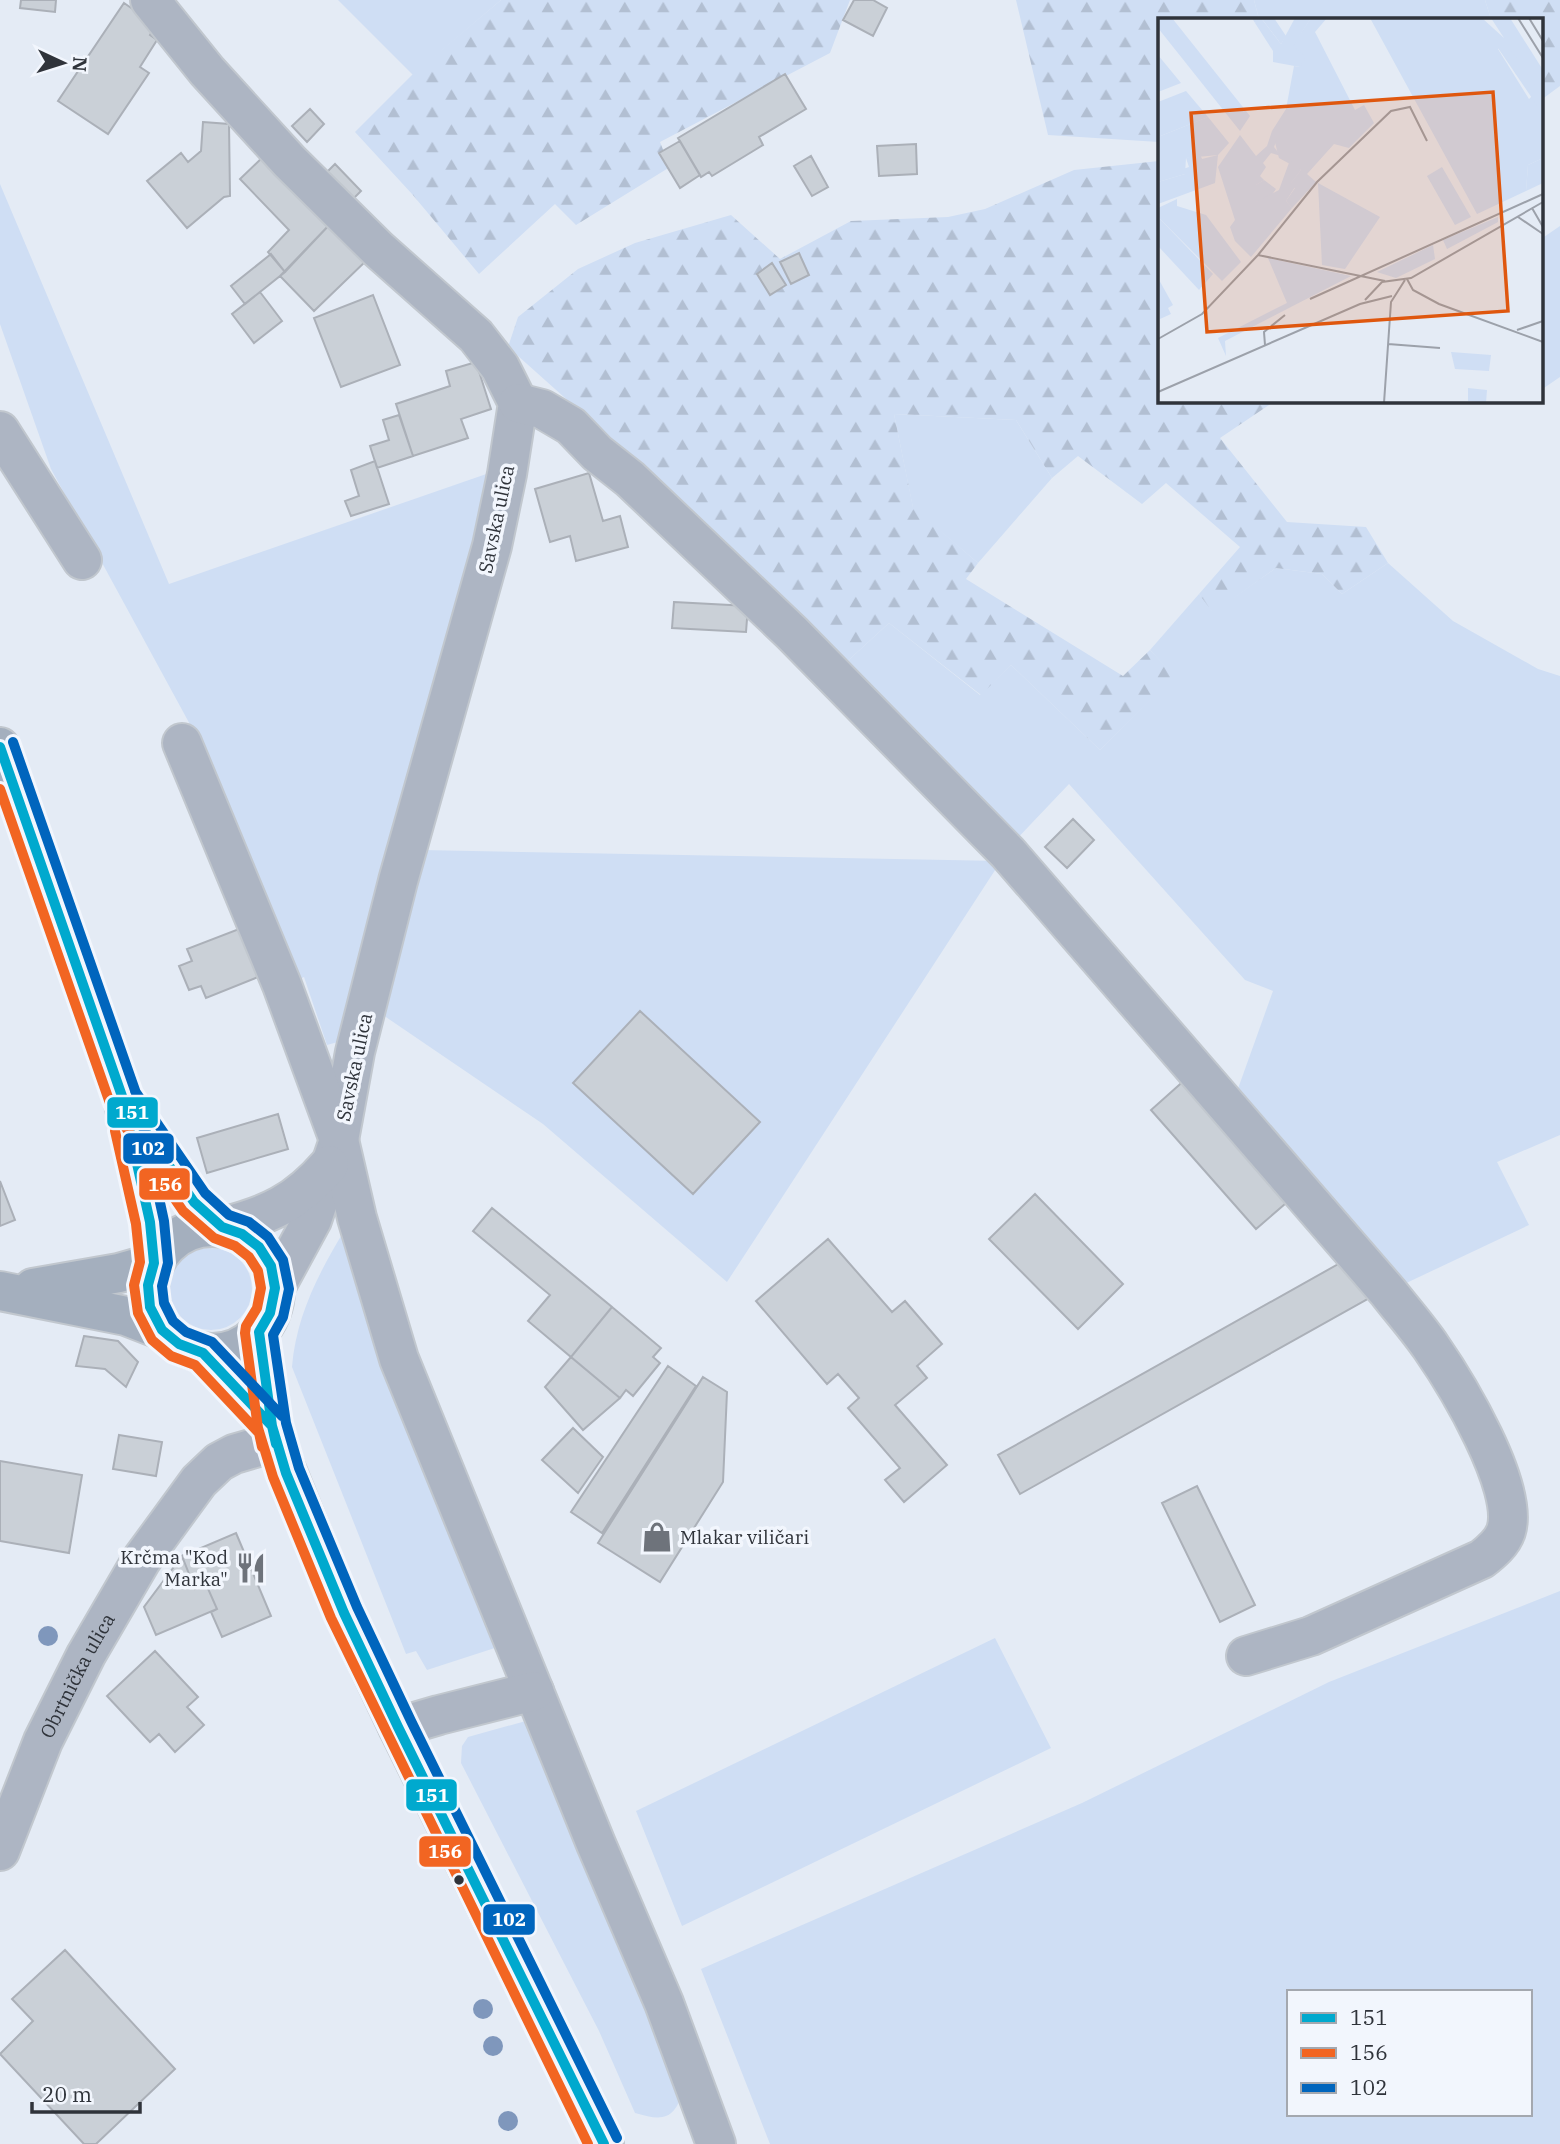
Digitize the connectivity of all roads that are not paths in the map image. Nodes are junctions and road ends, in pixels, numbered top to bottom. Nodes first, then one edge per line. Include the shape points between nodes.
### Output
1 (150, 0) edge
2 (518, 402) junction
3 (0, 432) edge
4 (82, 561) dead end
5 (183, 743) dead end
6 (0, 747) edge
7 (123, 1099) junction
8 (335, 1152) junction
9 (222, 1227) junction
10 (154, 1263) junction
11 (275, 1288) junction
12 (5, 1292) edge
13 (162, 1330) junction
14 (259, 1332) junction
15 (203, 1353) junction
16 (273, 1434) junction
17 (1246, 1656) dead end
18 (534, 1691) junction
19 (398, 1727) junction
20 (0, 1851) edge
21 (604, 2144) edge
22 (716, 2144) edge

1 - 2 street via 289,161 476,336 500,367
2 - 8 street, Savska ulica via 492,546 398,881
2 - 17 street via 542,409 571,426 630,479 792,633 1008,853 1388,1292 1430,1345 1473,1415 1506,1503 1505,1533 1495,1549 1311,1636
3 - 4 street
5 - 8 street via 282,985
6 - 7 main road
7 - 9 main road via 194,1202
7 - 10 main road via 150,1222
8 - 9 street via 312,1184 290,1201 257,1218
8 - 11 street, Savska ulica via 312,1220
8 - 18 street via 399,1359
9 - 10 main road via 187,1231 168,1243
9 - 11 main road via 259,1247 271,1266
10 - 12 main road
10 - 13 main road via 148,1285 150,1307
11 - 14 main road via 270,1313
12 - 13 main road via 126,1316
13 - 15 main road via 179,1344
14 - 15 main road via 225,1352
14 - 16 main road
15 - 16 main road
16 - 19 main road via 344,1613
16 - 20 street, Obrtnička ulica via 219,1462 199,1481 142,1559 43,1741
18 - 19 street
18 - 22 street via 664,2003
19 - 21 main road

